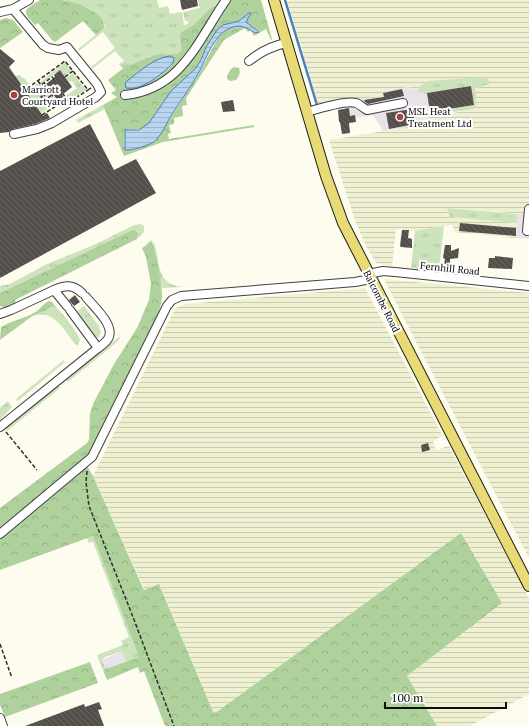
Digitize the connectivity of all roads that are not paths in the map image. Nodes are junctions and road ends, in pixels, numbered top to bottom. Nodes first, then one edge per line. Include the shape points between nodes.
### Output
1 (30, 0) edge
2 (226, 0) edge
3 (274, 0) edge
4 (13, 9) junction
5 (0, 12) edge
6 (286, 43) junction
7 (249, 61) dead end
8 (125, 96) dead end
9 (403, 103) dead end
10 (307, 112) junction
11 (14, 134) dead end
12 (529, 209) edge
13 (527, 231) dead end
14 (370, 276) junction
15 (529, 286) edge
16 (54, 290) junction
17 (0, 314) edge
18 (98, 348) junction
19 (1, 427) edge
20 (0, 534) edge
21 (529, 586) edge
22 (0, 718) edge
23 (3, 726) edge

1 - 4 street
2 - 8 street via 194,51 178,70 150,90
3 - 6 main road, Balcombe Road
4 - 5 street
4 - 11 street via 43,45 59,50 67,46 98,84 101,92 52,123
6 - 7 street via 274,46
6 - 10 main road, Balcombe Road
9 - 10 street via 367,110 358,103 351,102
10 - 14 main road, Balcombe Road via 343,223
12 - 13 street
14 - 15 street, Fernhill Road via 383,271
14 - 20 street, Fernhill Road via 355,282 181,296 172,300 92,457
14 - 21 main road, Balcombe Road
16 - 17 street
16 - 18 street
16 - 18 street via 65,286 77,288 105,319 110,334
18 - 19 street
22 - 23 street

